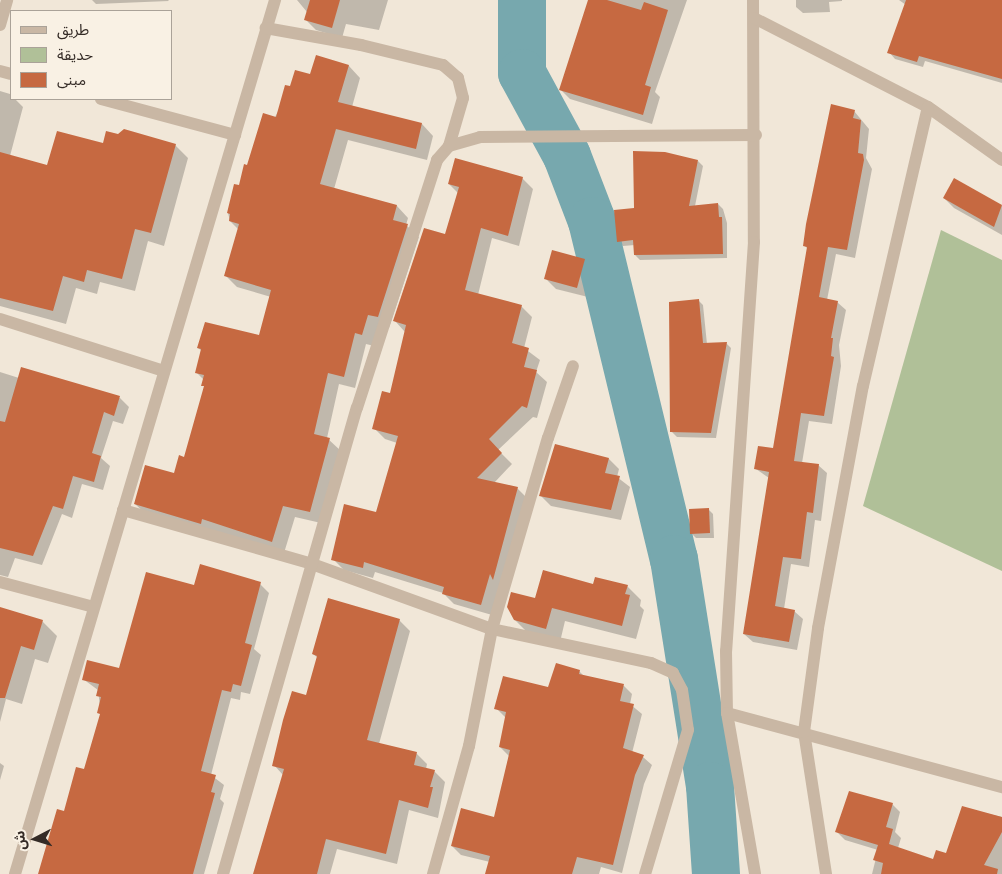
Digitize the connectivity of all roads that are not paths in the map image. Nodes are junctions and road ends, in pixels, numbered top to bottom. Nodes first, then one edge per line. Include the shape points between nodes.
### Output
1 (7, 0) edge
2 (275, 0) edge
3 (753, 0) edge
4 (754, 18) junction
5 (0, 25) edge
6 (266, 28) junction
7 (105, 100) edge
8 (928, 107) junction
9 (756, 135) junction
10 (235, 136) junction
11 (449, 146) junction
12 (1002, 160) edge
13 (0, 319) edge
14 (573, 366) dead end
15 (164, 370) junction
16 (123, 510) junction
17 (312, 564) junction
18 (0, 582) edge
19 (94, 607) junction
20 (492, 629) junction
21 (727, 713) junction
22 (804, 732) junction
23 (1002, 787) edge
24 (15, 874) edge
25 (223, 874) edge
26 (433, 874) edge
27 (645, 874) edge
28 (755, 874) edge
29 (826, 874) edge

1 - 5 street
2 - 6 street
3 - 4 street
4 - 8 street
4 - 9 street
6 - 10 street
6 - 11 street via 361,45 443,65 458,78 463,98
7 - 10 street
8 - 12 street
8 - 22 street via 863,386 818,628
9 - 11 street via 480,137
9 - 21 street via 754,242 726,650
10 - 15 street
11 - 17 street via 438,160 357,408
13 - 15 street
14 - 20 street
15 - 16 street
16 - 17 street
16 - 19 street
17 - 20 street
17 - 25 street
18 - 19 street
19 - 24 street
20 - 26 street via 470,746
20 - 27 street via 651,663 673,673 682,690 688,730
21 - 22 street
21 - 28 street
22 - 23 street
22 - 29 street

